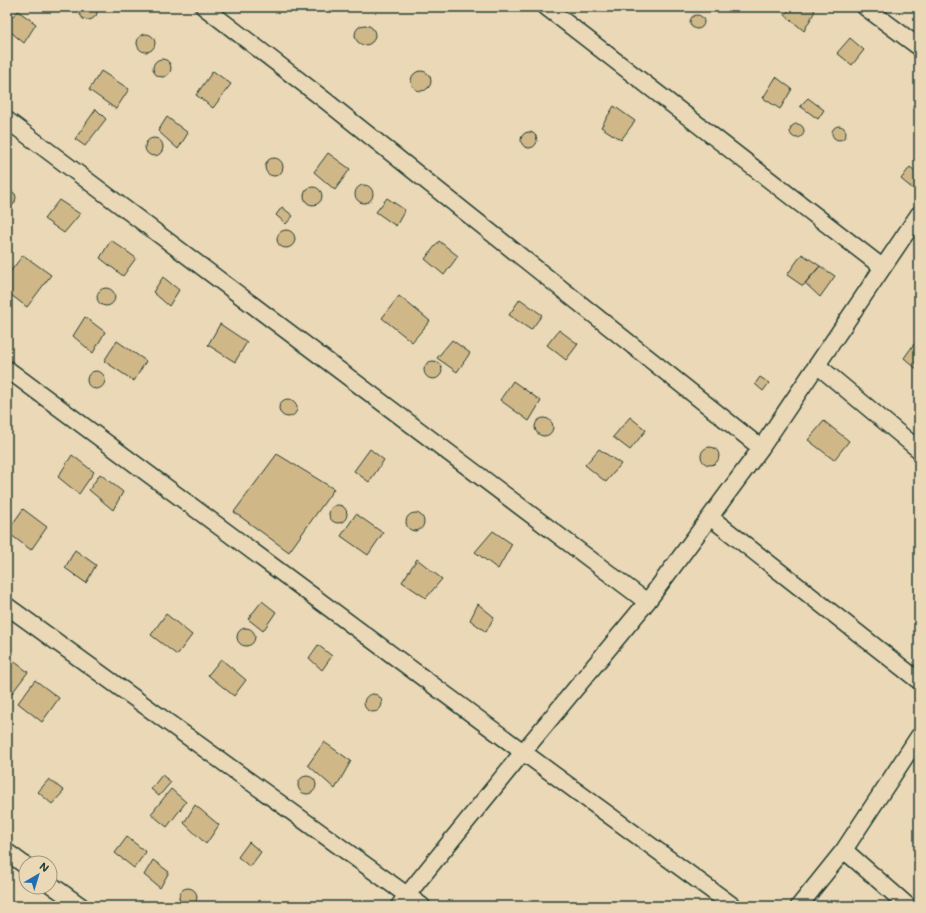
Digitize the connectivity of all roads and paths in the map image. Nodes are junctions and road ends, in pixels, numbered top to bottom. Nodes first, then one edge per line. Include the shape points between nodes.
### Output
1 (204, 7) edge
2 (546, 7) edge
3 (865, 7) edge
4 (919, 47) edge
5 (7, 120) edge
6 (918, 216) edge
7 (882, 268) junction
8 (817, 365) junction
9 (7, 369) edge
10 (761, 448) junction
11 (919, 450) edge
12 (710, 517) junction
13 (647, 602) junction
14 (7, 606) edge
15 (919, 681) edge
16 (919, 736) edge
17 (523, 752) junction
18 (844, 850) junction
19 (7, 852) edge
20 (18, 860) edge
21 (58, 890) edge
22 (403, 900) edge
23 (81, 906) edge
24 (422, 906) edge
25 (733, 906) edge
26 (799, 906) edge
27 (908, 906) edge

1 - 10 street via 333,106
2 - 7 street
3 - 4 street
5 - 13 street
6 - 7 street
7 - 8 street
8 - 10 street
8 - 11 street
9 - 17 street
10 - 12 street
12 - 13 street
12 - 15 street
13 - 17 street
14 - 22 street
16 - 18 street
17 - 22 street
17 - 25 street
18 - 26 street
18 - 27 street
19 - 20 street
21 - 23 street
22 - 24 street

